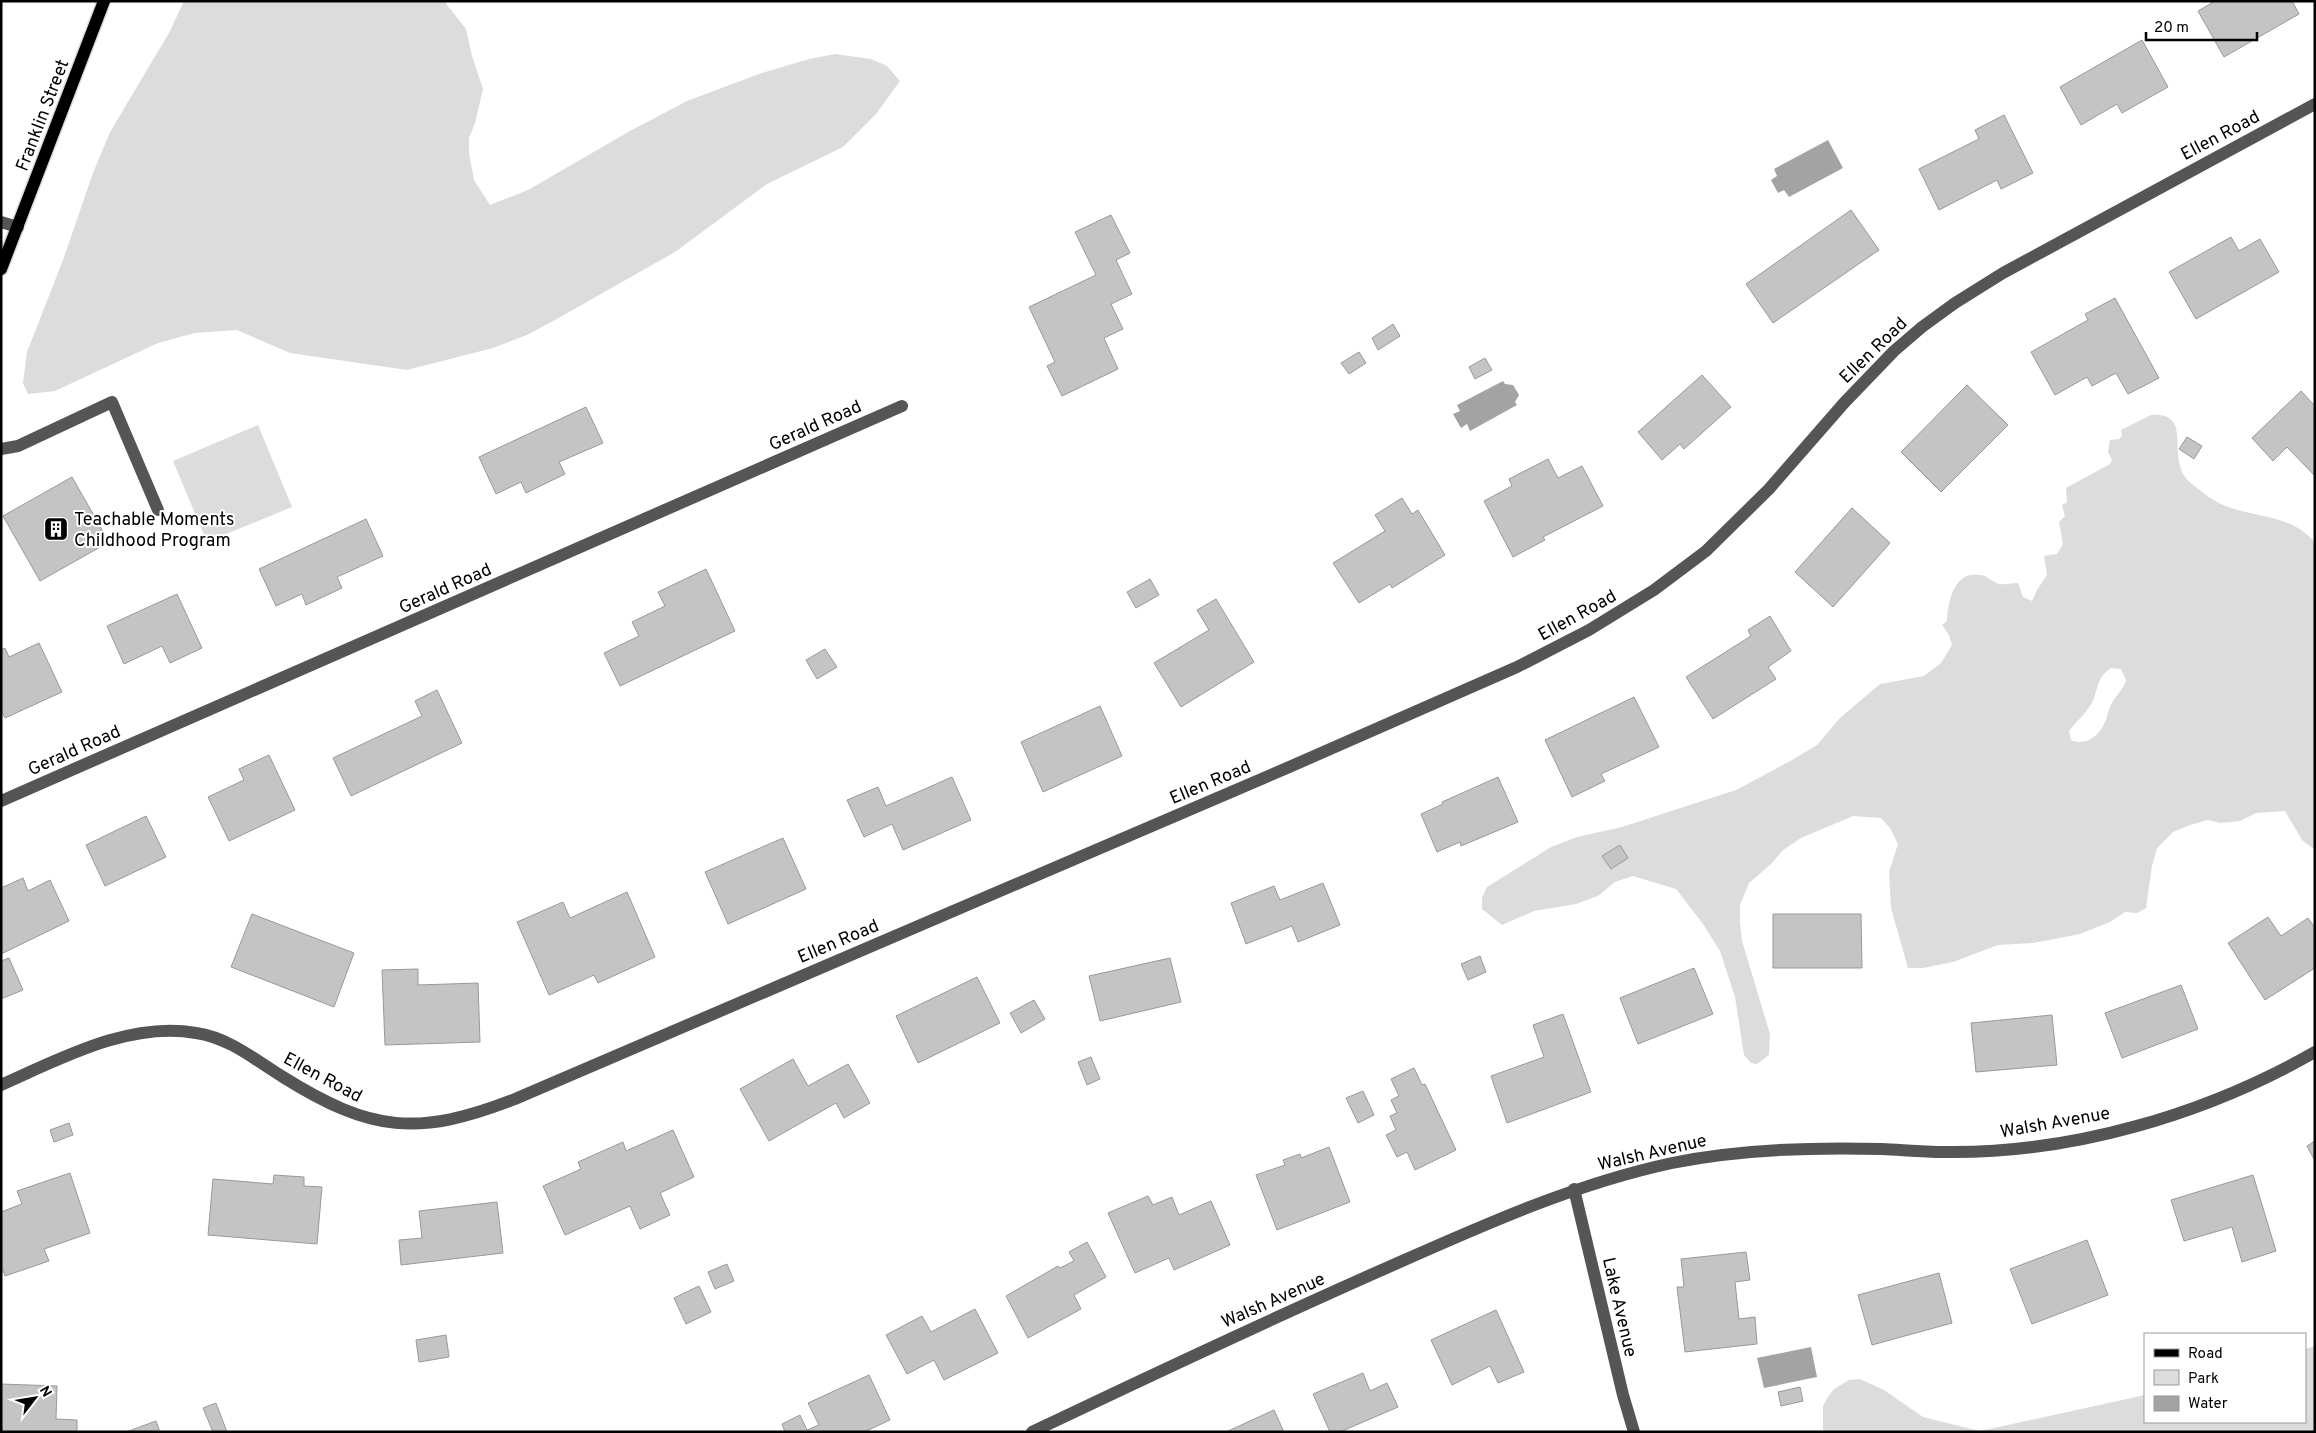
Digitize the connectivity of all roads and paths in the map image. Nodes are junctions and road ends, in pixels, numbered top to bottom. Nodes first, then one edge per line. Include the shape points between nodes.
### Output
1 (104, 1) edge
2 (2315, 104) edge
3 (1, 222) edge
4 (18, 227) junction
5 (1, 269) edge
6 (902, 406) dead end
7 (1, 449) edge
8 (158, 510) dead end
9 (1, 802) edge
10 (2315, 1052) edge
11 (1, 1085) edge
12 (1574, 1189) junction
13 (1032, 1432) edge
14 (1634, 1432) edge

1 - 4 main road, Franklin Street
2 - 11 street, Ellen Road via 2012,268 1955,303 1866,378 1769,489 1706,551 1654,590 1589,630 1517,667 1287,768 515,1099 448,1120 426,1124 386,1123 329,1104 240,1048 196,1033 167,1031 106,1042
3 - 4 street
4 - 5 main road, Franklin Street
6 - 9 street, Gerald Road
7 - 8 street via 18,446 112,402
10 - 12 street, Walsh Avenue via 2220,1098 2132,1126 2072,1140 2011,1150 1788,1149 1731,1154 1628,1173
12 - 13 street, Walsh Avenue via 1390,1266
12 - 14 street, Lake Avenue via 1622,1395

